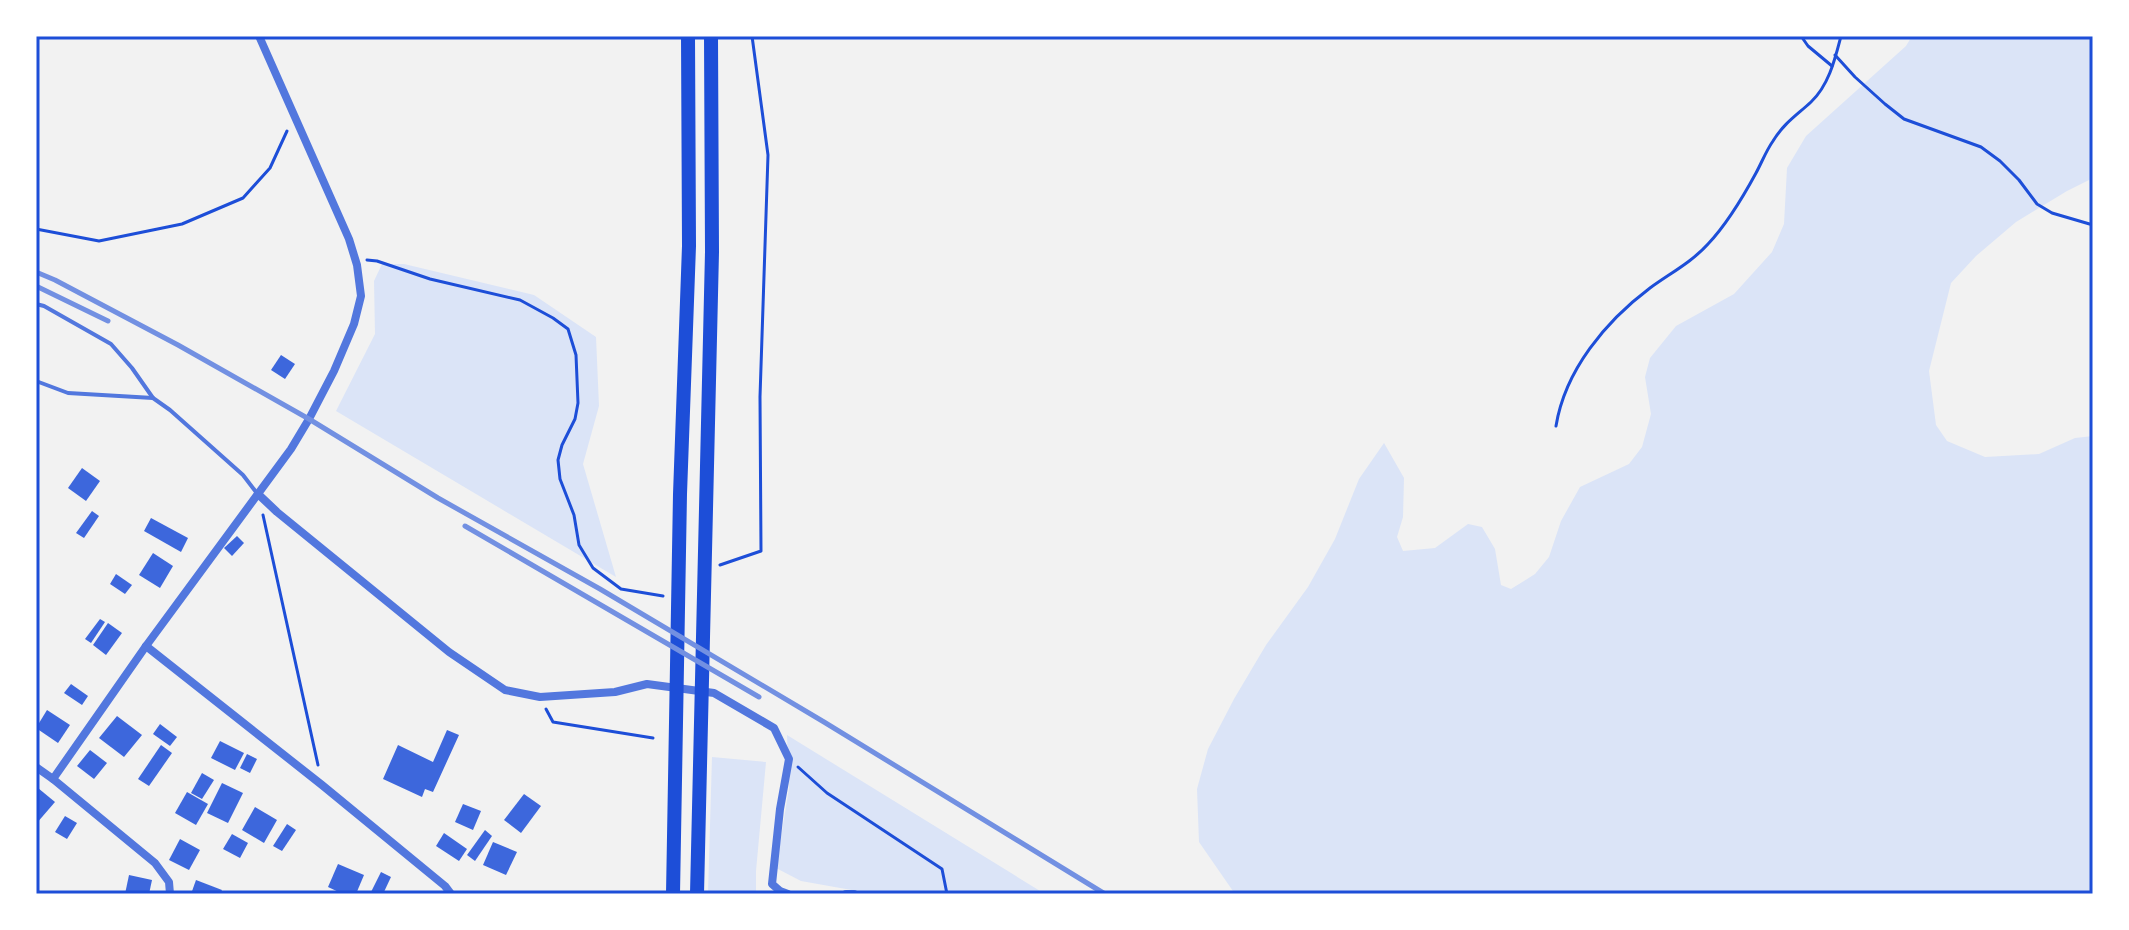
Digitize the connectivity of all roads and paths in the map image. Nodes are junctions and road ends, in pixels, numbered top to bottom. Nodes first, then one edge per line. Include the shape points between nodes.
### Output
1 (259, 36) edge
2 (688, 36) edge
3 (711, 36) edge
4 (752, 36) edge
5 (1801, 36) edge
6 (1841, 36) edge
7 (1835, 55) junction
8 (1832, 66) junction
9 (297, 124) junction
10 (2093, 225) edge
11 (36, 229) edge
12 (357, 265) junction
13 (36, 304) edge
14 (36, 381) edge
15 (153, 398) junction
16 (1556, 426) dead end
17 (258, 494) junction
18 (710, 568) dead end
19 (671, 598) dead end
20 (146, 646) junction
21 (540, 697) junction
22 (653, 738) dead end
23 (789, 759) junction
24 (36, 767) edge
25 (53, 779) junction
26 (322, 785) junction
27 (170, 894) edge
28 (451, 894) edge
29 (673, 894) edge
30 (697, 894) edge
31 (788, 894) edge
32 (846, 894) edge
33 (854, 894) edge
34 (947, 894) edge

1 - 9 street
2 - 29 main road via 689,246
3 - 30 main road via 712,252
4 - 18 path via 768,155 761,551
5 - 8 path
6 - 7 path
7 - 8 path
7 - 10 path via 1904,119 1981,147 2037,204
8 - 16 path via 1813,100 1772,142 1707,245 1648,290 1588,349
9 - 11 path via 287,131 270,168 243,198 182,224 99,241
9 - 12 street
12 - 17 street via 358,310 334,371 291,449
12 - 19 path via 365,259 377,261 520,300 568,329 576,355 578,403 558,460 579,545 593,568 621,589
13 - 15 lane via 111,344
14 - 15 lane via 68,393
15 - 17 lane
17 - 20 street
17 - 21 street via 449,652 505,690
17 - 26 path
20 - 25 street
20 - 26 street
21 - 22 path via 553,722
21 - 23 street via 615,692 647,684 714,693 774,728
23 - 31 street via 772,884
23 - 34 path via 827,793 942,869
24 - 25 street
25 - 27 street via 155,863 169,882
26 - 28 street
32 - 33 street

